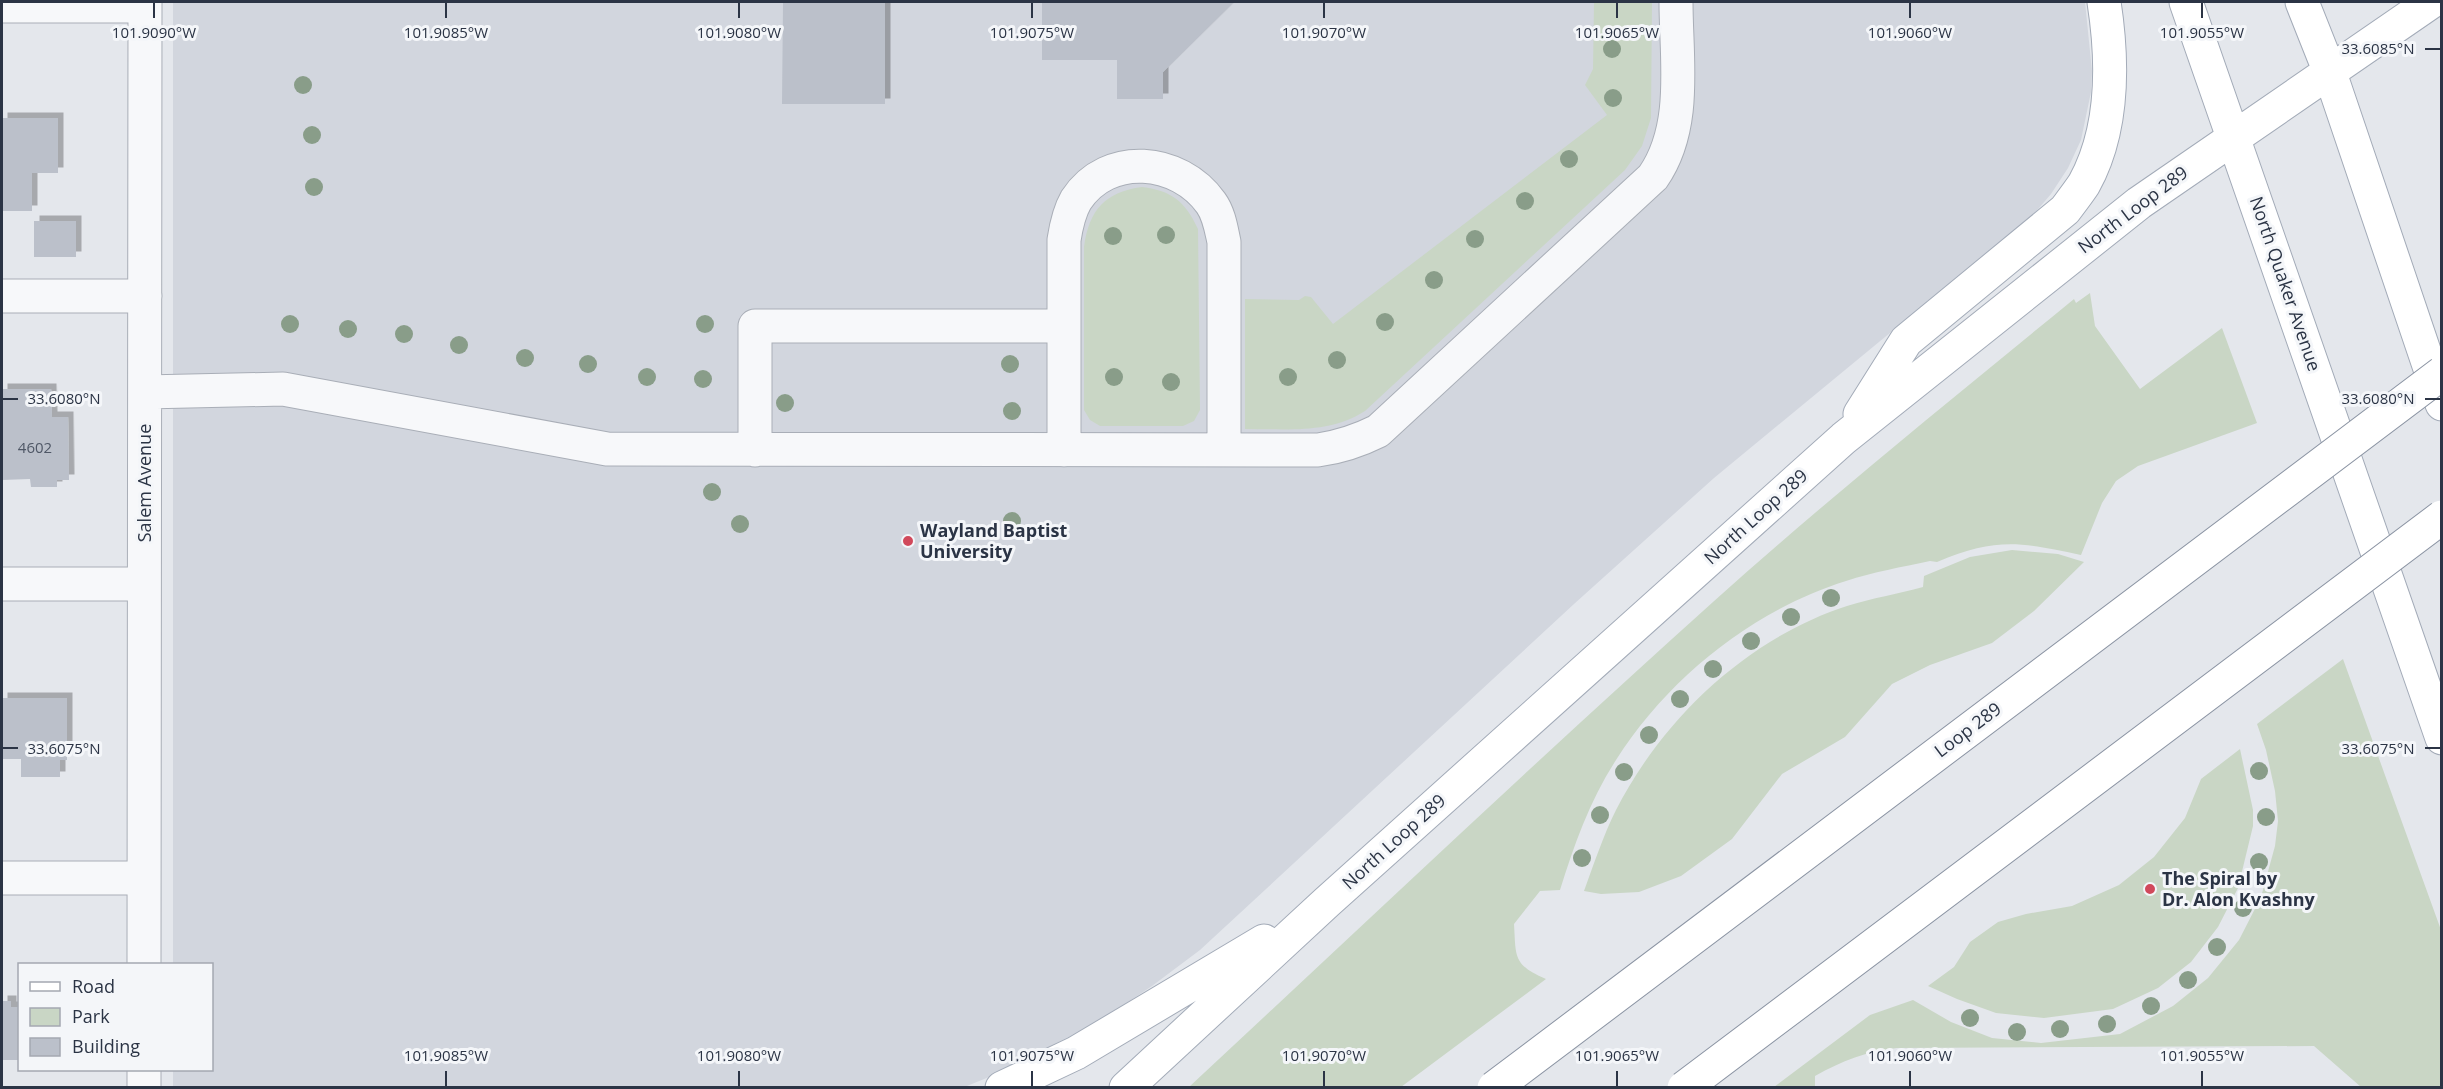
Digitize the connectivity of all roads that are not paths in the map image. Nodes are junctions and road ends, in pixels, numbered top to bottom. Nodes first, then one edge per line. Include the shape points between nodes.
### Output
1 (1676, 2) edge
2 (2104, 2) edge
3 (2186, 2) edge
4 (2302, 2) edge
5 (2431, 2) edge
6 (145, 4) edge
7 (2, 6) edge
8 (2329, 70) junction
9 (2234, 135) junction
10 (2, 296) edge
11 (145, 296) junction
12 (1064, 326) junction
13 (2442, 374) edge
14 (145, 392) junction
15 (2442, 404) edge
16 (1844, 438) junction
17 (756, 450) junction
18 (1064, 450) junction
19 (1224, 450) junction
20 (2442, 517) edge
21 (2, 584) edge
22 (144, 584) junction
23 (2442, 738) edge
24 (2, 878) edge
25 (144, 878) junction
26 (1327, 902) junction
27 (144, 963) edge
28 (144, 1071) edge
29 (144, 1088) edge
30 (1002, 1088) edge
31 (1126, 1088) edge
32 (1494, 1088) edge
33 (1684, 1088) edge

1 - 19 street via 1675,124 1665,161 1653,177 1378,431 1354,443 1318,450
2 - 16 main road via 2110,58 2109,97 2098,147 2084,183 2065,210 1906,341
3 - 9 main road, North Quaker Avenue
4 - 8 main road
5 - 8 main road, North Loop 289
6 - 7 street
6 - 11 street, Salem Avenue
8 - 9 main road, North Loop 289
8 - 15 main road
9 - 16 main road, North Loop 289 via 2139,203
9 - 23 main road, North Quaker Avenue
10 - 11 street
11 - 14 street, Salem Avenue
12 - 17 street via 756,326
12 - 18 street
12 - 19 street via 1064,240 1073,207 1088,187 1118,169 1153,166 1172,172 1199,189 1212,204 1224,242
13 - 32 main road, Loop 289, bridge
14 - 17 street via 283,389 592,447
14 - 22 street, Salem Avenue
16 - 26 main road, North Loop 289
17 - 18 street
18 - 19 street
20 - 33 main road, bridge
21 - 22 street
22 - 25 street, Salem Avenue
24 - 25 street
25 - 27 street, Salem Avenue
26 - 30 main road via 1076,1053
26 - 31 main road, North Loop 289
28 - 29 street

